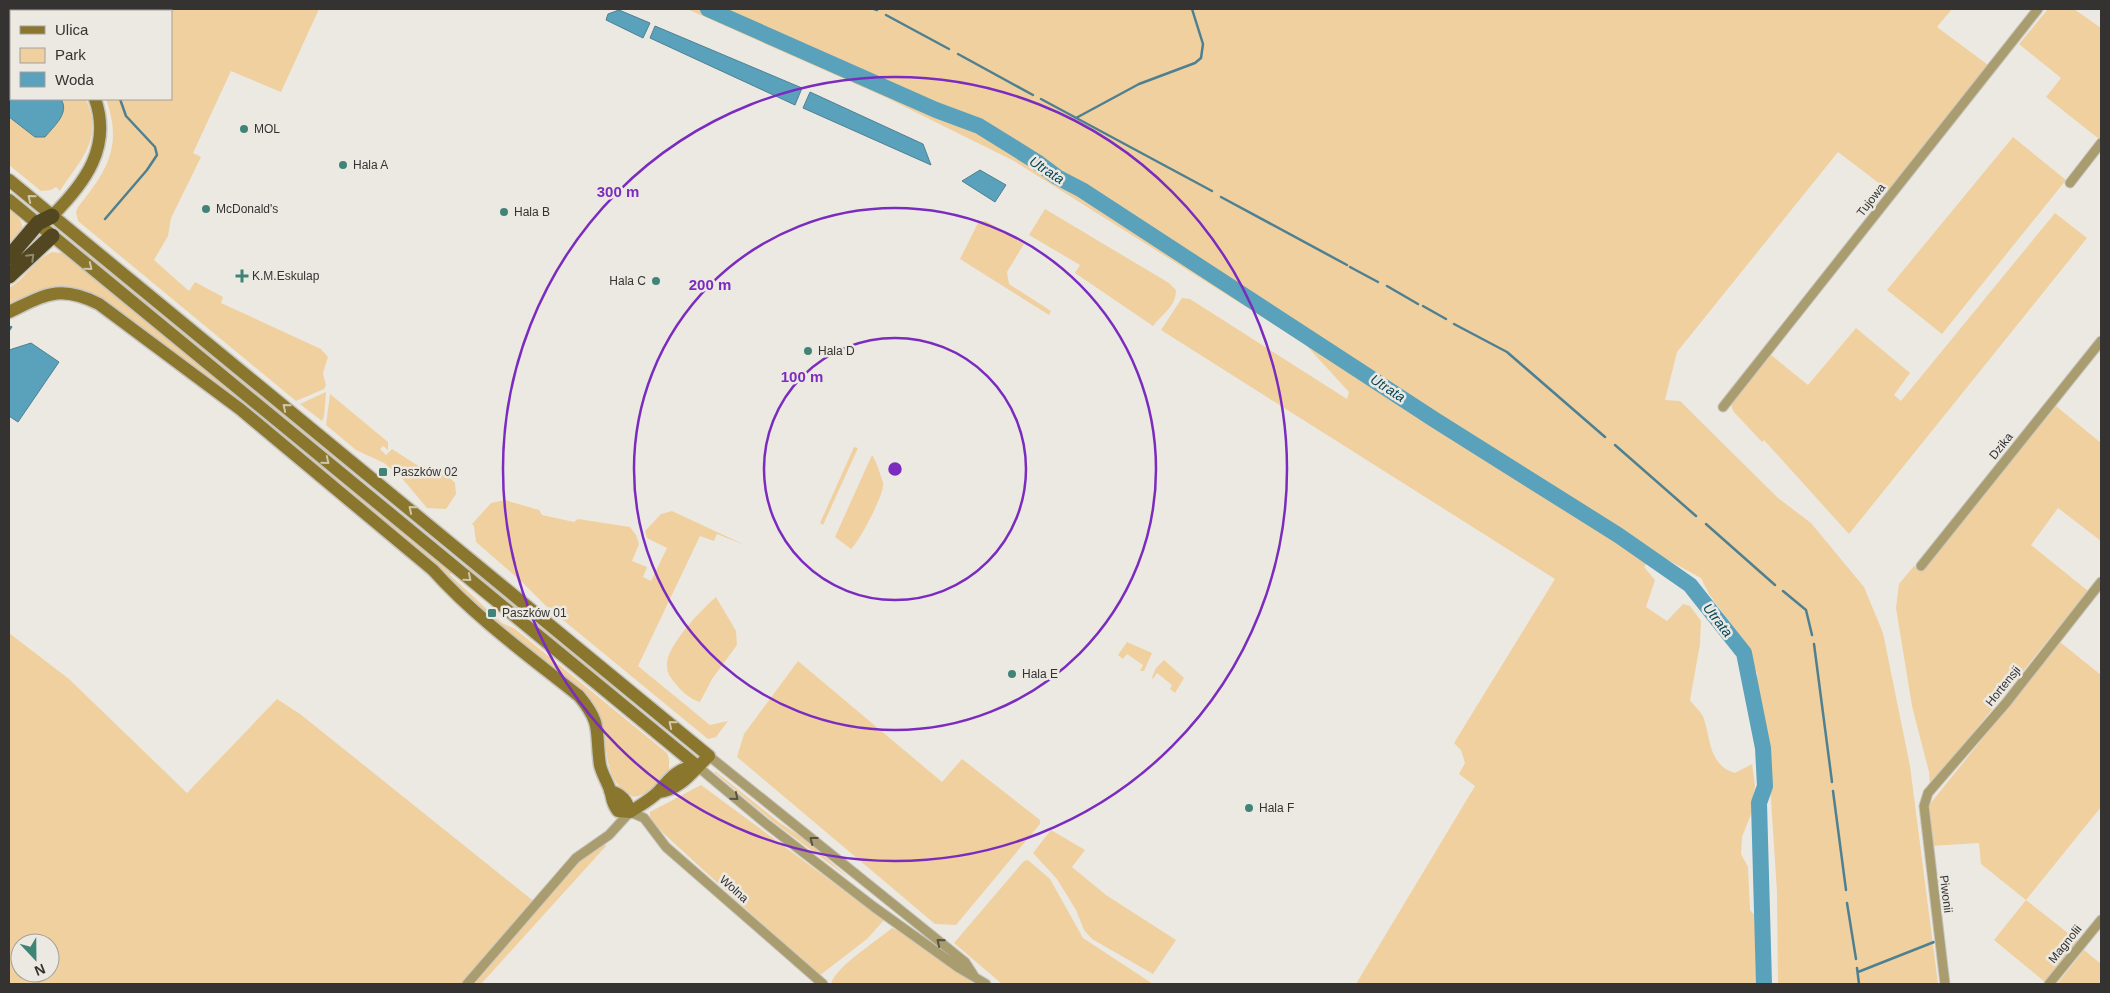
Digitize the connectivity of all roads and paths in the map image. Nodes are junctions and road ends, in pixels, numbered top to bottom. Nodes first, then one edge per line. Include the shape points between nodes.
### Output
1 (2038, 9) edge
2 (95, 100) edge
3 (2101, 144) edge
4 (9, 180) edge
5 (2070, 183) dead end
6 (9, 200) edge
7 (52, 216) junction
8 (38, 223) junction
9 (52, 236) junction
10 (9, 257) edge
11 (9, 276) edge
12 (9, 312) edge
13 (2101, 341) edge
14 (1723, 406) dead end
15 (1920, 566) dead end
16 (2101, 582) edge
17 (709, 756) junction
18 (697, 766) junction
19 (1924, 806) joint
20 (630, 812) junction
21 (2101, 920) edge
22 (975, 976) junction
23 (467, 984) edge
24 (823, 984) edge
25 (986, 984) edge
26 (1945, 984) edge
27 (2049, 984) edge

1 - 14 street, Tujowa
2 - 7 street via 101,127 98,150 80,183
3 - 5 street
7 -> 4 street
6 - 8 street
7 - 8 highway
7 - 9 street
17 -> 7 street
8 - 9 street
8 - 10 highway
11 -> 9 highway
9 -> 18 street
12 - 20 street via 47,295 70,293 83,296 100,304 240,409 433,570 481,617 579,696 597,724 600,763 612,802 618,811
13 - 15 street, Dzika
16 - 19 street, Hortensji via 2006,703 1928,793
17 - 18 street
22 -> 17 street via 952,951
18 - 20 street via 686,780 669,791 659,792
18 -> 22 street via 874,906 959,968
19 - 26 street, Piwonii
20 - 23 street via 609,834 576,858
20 - 24 street, Wolna via 644,818 666,847
21 - 27 street, Magnolii
22 - 25 street

